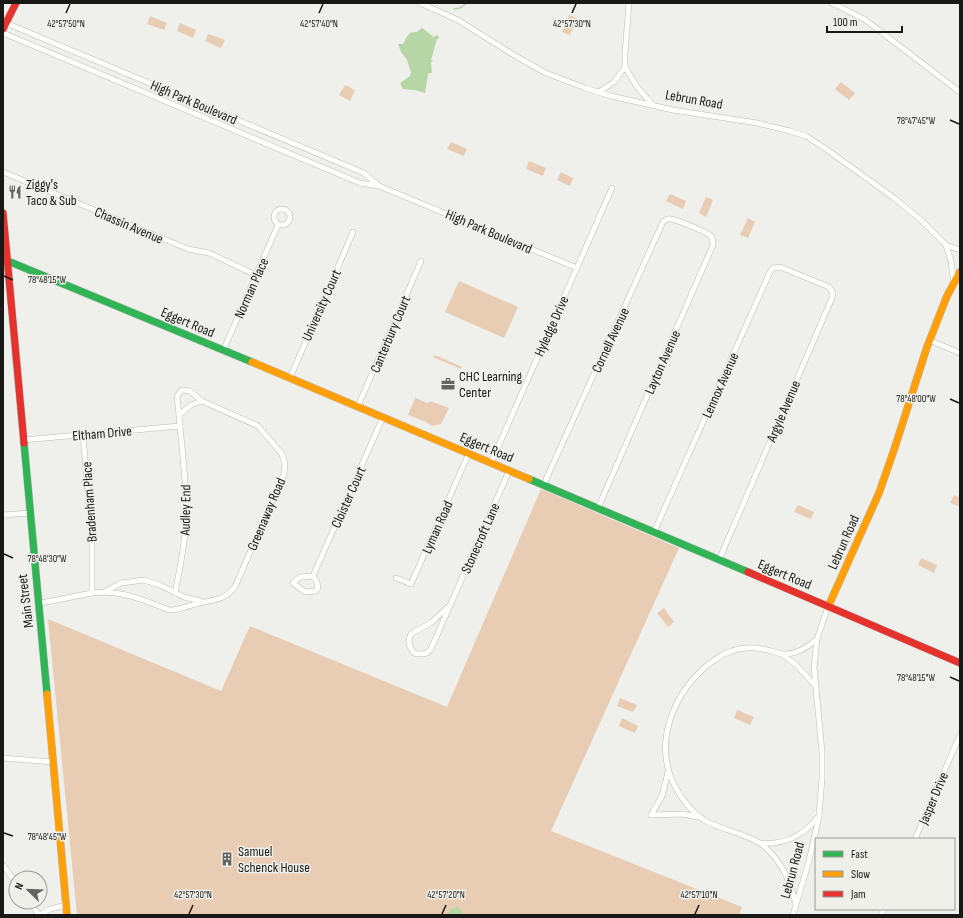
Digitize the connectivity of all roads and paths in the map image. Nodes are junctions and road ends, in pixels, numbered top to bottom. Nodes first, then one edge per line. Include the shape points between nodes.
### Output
1 (16, 3) edge
2 (420, 3) edge
3 (629, 3) edge
4 (832, 3) edge
5 (5, 26) edge
6 (3, 33) edge
7 (65, 48) junction
8 (60, 57) junction
9 (625, 67) junction
10 (599, 92) junction
11 (960, 92) edge
12 (653, 105) junction
13 (203, 106) junction
14 (199, 115) junction
15 (3, 172) edge
16 (379, 186) junction
17 (612, 188) dead end
18 (3, 213) edge
19 (278, 225) dead end
20 (690, 227) joint
21 (353, 232) dead end
22 (946, 245) junction
23 (960, 250) edge
24 (5, 260) edge
25 (421, 261) dead end
26 (577, 268) junction
27 (960, 272) edge
28 (256, 275) junction
29 (803, 276) joint
30 (954, 283) junction
31 (929, 340) junction
32 (224, 351) junction
33 (960, 353) edge
34 (290, 378) junction
35 (202, 401) junction
36 (358, 406) junction
37 (179, 415) junction
38 (383, 417) junction
39 (180, 426) junction
40 (84, 435) junction
41 (23, 440) junction
42 (469, 453) junction
43 (491, 463) junction
44 (509, 471) junction
45 (543, 486) junction
46 (598, 508) junction
47 (30, 513) junction
48 (3, 515) edge
49 (654, 532) junction
50 (720, 560) junction
51 (313, 576) junction
52 (396, 578) dead end
53 (104, 592) junction
54 (92, 593) junction
55 (175, 593) junction
56 (204, 602) junction
57 (38, 603) junction
58 (450, 605) junction
59 (828, 607) junction
60 (817, 639) junction
61 (782, 654) junction
62 (960, 663) edge
63 (815, 685) junction
64 (960, 735) edge
65 (3, 758) edge
66 (53, 762) junction
67 (668, 771) junction
68 (819, 816) junction
69 (702, 818) junction
70 (915, 838) edge
71 (759, 843) junction
72 (796, 904) junction
73 (66, 905) junction
74 (40, 915) edge
75 (67, 915) edge
76 (793, 915) edge

1 - 5 street
2 - 10 street, Lebrun Road via 458,20 546,72
3 - 9 street
4 - 11 street via 864,18
5 - 7 street, High Park Boulevard
6 - 8 street, High Park Boulevard
7 - 8 street
7 - 13 street, High Park Boulevard
8 - 14 street, High Park Boulevard
9 - 10 street via 614,82
9 - 12 street via 637,87
10 - 12 street, Lebrun Road
12 - 22 street, Lebrun Road via 757,123 806,136 894,198
13 - 14 street
13 - 16 street, High Park Boulevard via 364,173
14 - 16 street, High Park Boulevard via 360,183
15 - 28 street, Chassin Avenue via 188,249 209,253
16 - 26 street, High Park Boulevard
17 - 26 street, Hyledge Drive
18 - 24 street, Main Street
19 - 28 street, Norman Place
20 - 45 street, Cornell Avenue via 670,218 663,222
20 - 46 street, Layton Avenue via 710,235 713,245
21 - 34 street, University Court
22 - 23 street, Lebrun Road
22 - 30 street
24 - 32 street, Eggert Road
24 - 41 street, Main Street
25 - 36 street, Canterbury Court
26 - 43 street, Hyledge Drive
27 - 30 street, Lebrun Road
28 - 32 street, Norman Place
29 - 49 street, Lennox Avenue via 780,267 773,268 770,272
29 - 50 street, Argyle Avenue via 829,287 833,293 832,298
30 - 31 street, Lebrun Road
31 - 33 street
31 - 59 street, Lebrun Road via 882,486
32 - 34 street, Eggert Road
34 - 36 street, Eggert Road
35 - 37 street via 191,405
35 - 37 street, Greenaway Road via 190,392 182,390 177,396
35 - 56 street, Greenaway Road via 258,426 282,454 285,469 235,587 221,598
36 - 38 street, Eggert Road
37 - 39 street, Greenaway Road
38 - 42 street, Eggert Road
38 - 51 street, Cloister Court
39 - 40 street, Eltham Drive
39 - 55 street, Audley End via 186,483 186,520 183,557
40 - 41 street, Eltham Drive
40 - 54 street, Bradenham Place via 92,540
41 - 47 street, Main Street
42 - 43 street, Eggert Road
42 - 52 street, Lyman Road via 411,584
43 - 44 street, Eggert Road
44 - 45 street, Eggert Road
44 - 58 street, Stonecroft Lane
45 - 46 street, Eggert Road
46 - 49 street, Eggert Road
47 - 48 street
47 - 57 street, Main Street
49 - 50 street, Eggert Road
50 - 59 street, Eggert Road
51 - 51 street, Cloister Court via 300,578 293,584 305,592 316,591 317,582
53 - 54 street
53 - 55 street via 121,583 144,580
53 - 56 street, Greenaway Road via 130,595 168,610 180,610
54 - 57 street
55 - 56 street via 190,600
57 - 66 street, Main Street
58 - 58 street, Stonecroft Lane via 432,622 411,634 409,643 414,653 429,652
59 - 60 street, Lebrun Road
59 - 62 street, Eggert Road
60 - 61 street via 797,652
60 - 63 street, Lebrun Road via 814,657
61 - 63 street
61 - 67 street via 750,647 735,650 719,656 691,680 678,699 668,728
63 - 68 street, Lebrun Road via 822,752
64 - 70 street, Jasper Drive
65 - 66 street
66 - 73 street, Main Street
67 - 69 street via 682,798
67 - 69 street via 663,793 651,815 682,814
68 - 71 street via 806,830 791,839
68 - 72 street, Lebrun Road
69 - 71 street
71 - 72 street via 783,868
72 - 76 street, Lebrun Road
73 - 74 street via 50,909
73 - 75 street, Main Street

